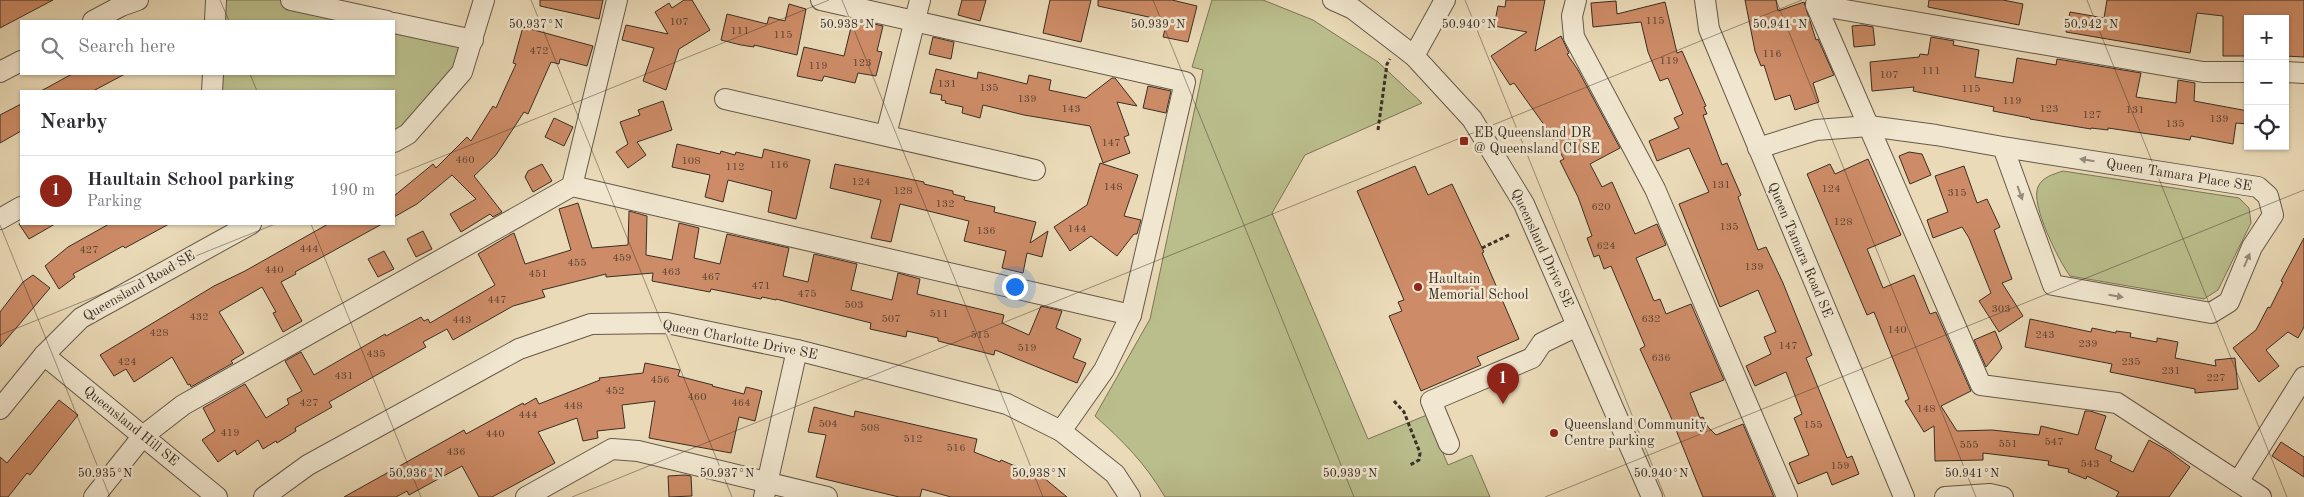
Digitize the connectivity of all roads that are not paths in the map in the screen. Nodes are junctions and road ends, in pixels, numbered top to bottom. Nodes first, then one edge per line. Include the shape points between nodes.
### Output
1 (138, 0) edge
2 (216, 0) edge
3 (291, 0) edge
4 (484, 0) edge
5 (617, 0) edge
6 (821, 0) edge
7 (920, 0) edge
8 (1333, 0) edge
9 (1576, 0) edge
10 (1705, 0) edge
11 (1441, 1) edge
12 (1816, 3) edge
13 (94, 20) edge
14 (215, 20) edge
15 (382, 20) edge
16 (916, 21) junction
17 (395, 23) edge
18 (473, 40) junction
19 (1406, 50) junction
20 (20, 61) edge
21 (0, 72) edge
22 (2244, 72) edge
23 (2289, 72) edge
24 (2304, 73) edge
25 (213, 75) edge
26 (212, 90) edge
27 (726, 99) dead end
28 (1869, 126) junction
29 (886, 135) junction
30 (395, 141) edge
31 (2003, 147) junction
32 (1758, 148) junction
33 (1035, 170) dead end
34 (572, 186) junction
35 (20, 208) edge
36 (0, 218) edge
37 (249, 225) edge
38 (1131, 315) junction
39 (1577, 326) junction
40 (797, 350) junction
41 (44, 355) junction
42 (2304, 377) edge
43 (0, 409) edge
44 (1061, 430) junction
45 (143, 436) junction
46 (1449, 444) dead end
47 (2238, 482) junction
48 (765, 490) edge
49 (94, 497) edge
50 (217, 497) edge
51 (264, 497) edge
52 (526, 497) edge
53 (828, 497) edge
54 (1130, 497) edge
55 (1652, 497) edge
56 (1788, 497) edge
57 (1904, 497) edge
58 (1945, 497) edge
59 (2002, 497) edge
60 (2262, 497) edge

1 - 13 street
2 - 14 street
3 - 15 street
4 - 18 street
5 - 34 street
6 - 16 street
7 - 16 street
8 - 19 street, Queensland Drive SE via 1353,9
9 - 56 street via 1572,16 1574,37 1656,189
10 - 32 street, Queen Tamara Road SE via 1709,29
11 - 19 street
12 - 22 street via 2203,72
12 - 28 street
16 - 29 street
16 - 38 street via 1186,82
17 - 18 street
18 - 30 street via 462,72 408,134
19 - 39 street, Queensland Drive SE via 1472,119 1524,204
20 - 21 street
23 - 24 street
25 - 26 street
27 - 29 street
28 - 31 street, Queen Tamara Place SE
28 - 32 street, Queen Tamara Place SE via 1816,130
28 - 47 street via 1981,385 2117,403
29 - 33 street
31 -> 31 street, Queen Tamara Place SE via 2053,285 2211,312 2229,302 2252,248 2274,215 2268,196 2258,187
32 - 57 street, Queen Tamara Road SE
34 - 38 street
34 - 45 street via 184,405
35 - 36 street
37 - 41 street, Queensland Road SE via 81,318
38 - 44 street via 1104,370
39 - 46 street via 1542,342 1532,358 1431,401
39 - 55 street, Queensland Drive SE
40 - 44 street, Queen Charlotte Drive SE via 1007,404
40 - 48 street
40 - 51 street, Queen Charlotte Drive SE via 667,323 591,324 519,349 308,465
41 - 43 street, Queensland Road SE
41 - 45 street, Queensland Hill SE
42 - 47 street
44 - 54 street, Queen Charlotte Drive SE via 1115,474
45 - 49 street
45 - 50 street, Queensland Hill SE
47 - 60 street
48 - 52 street via 638,451 612,450
48 - 53 street
58 - 59 street via 1990,494

